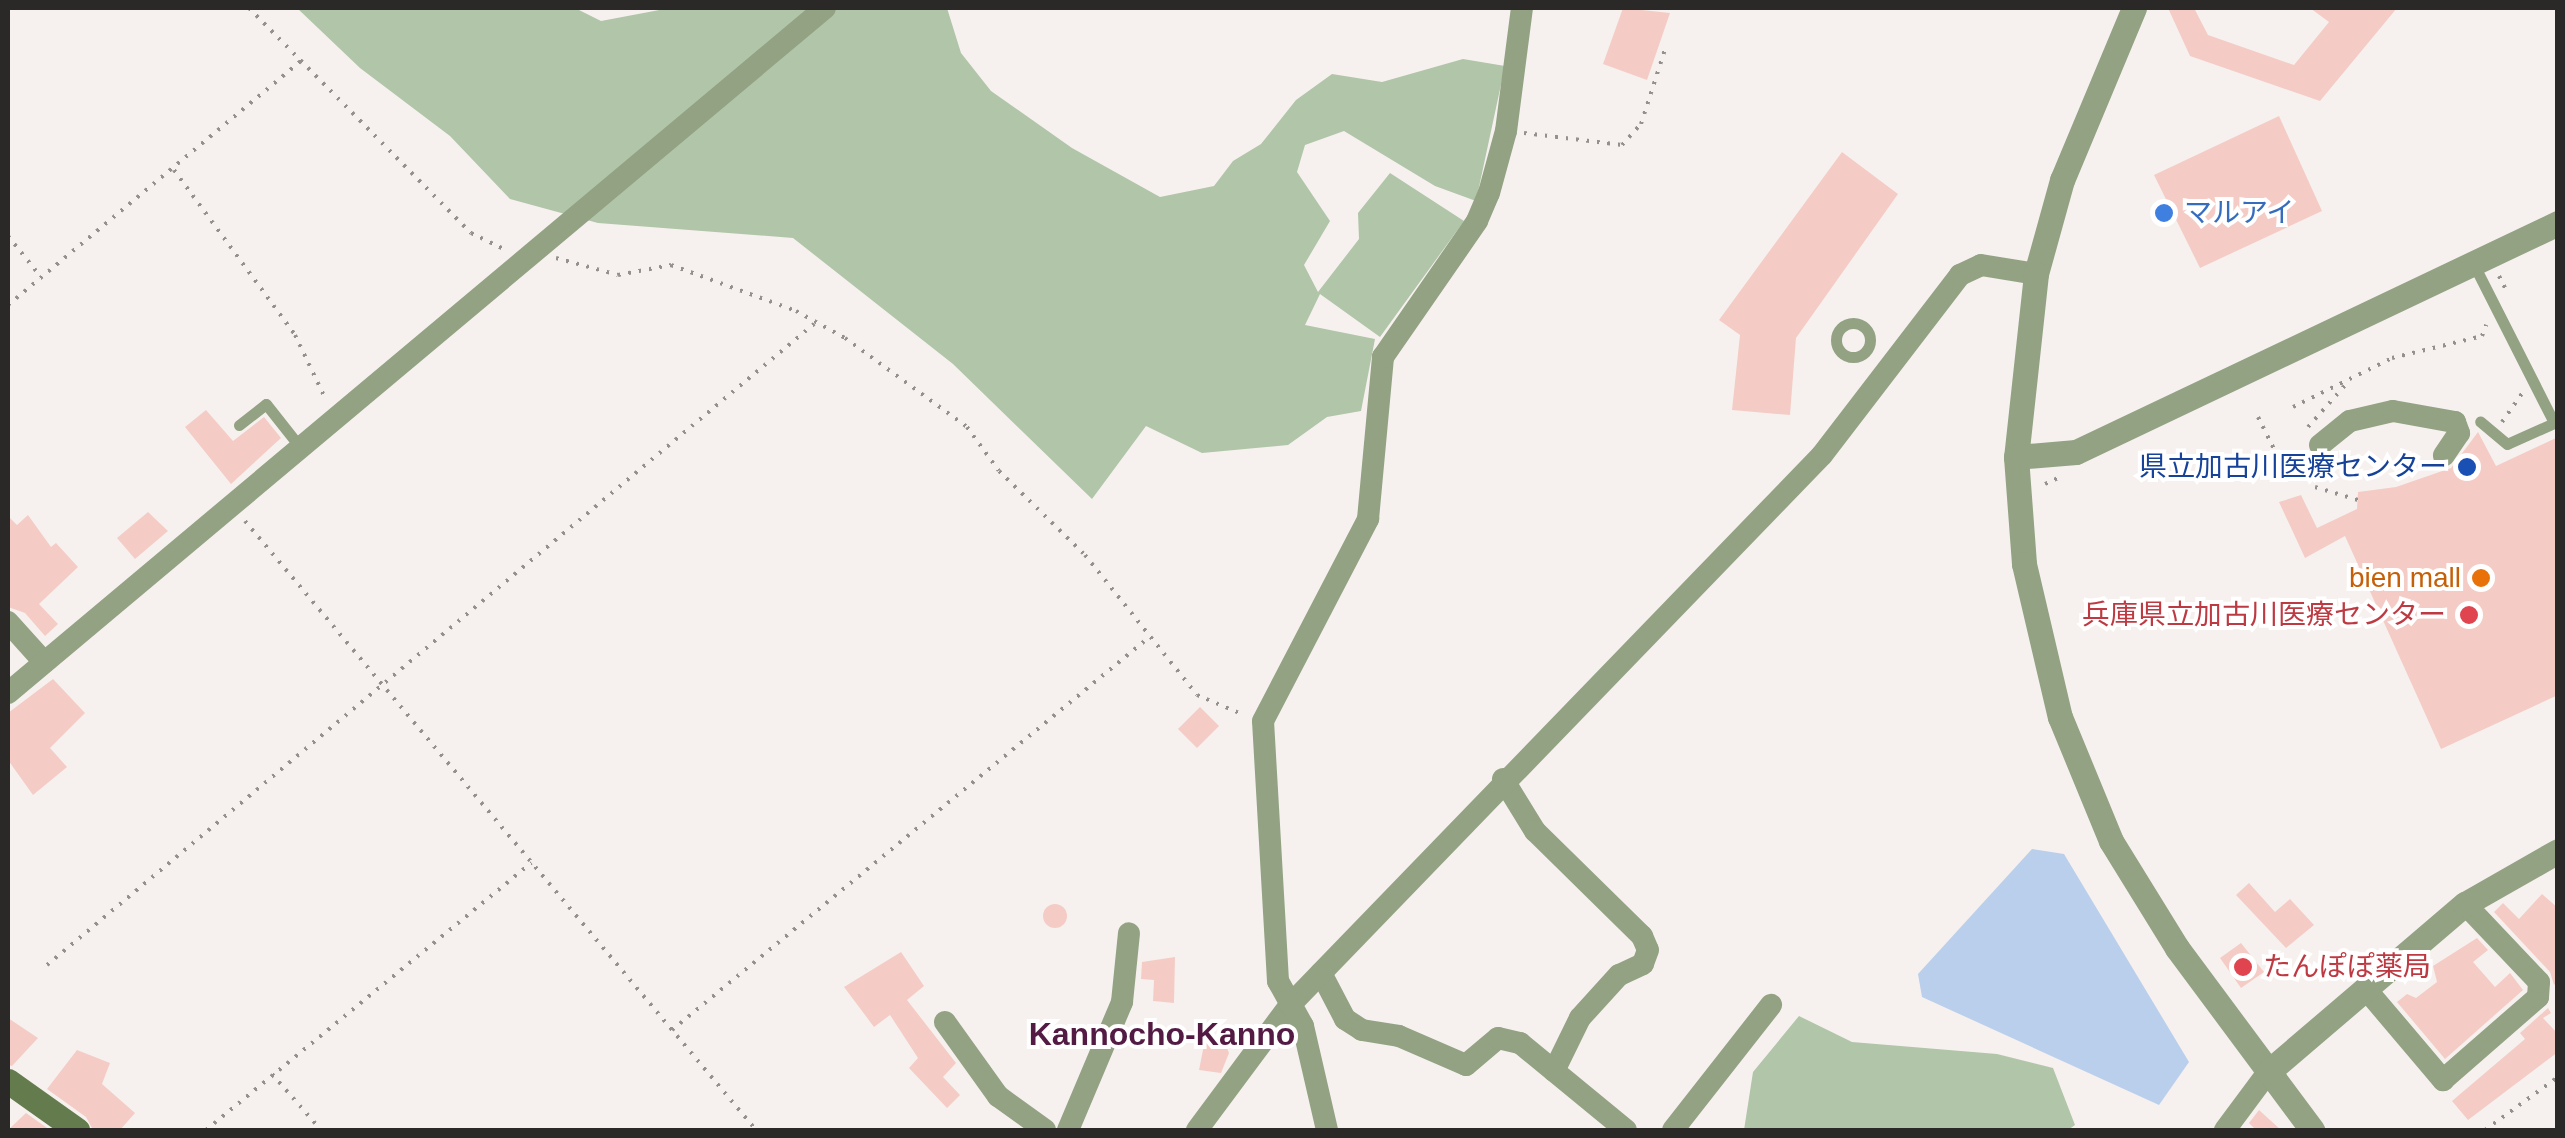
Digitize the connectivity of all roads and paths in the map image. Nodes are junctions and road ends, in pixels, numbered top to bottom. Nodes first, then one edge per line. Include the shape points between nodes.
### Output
1 (249, 8) edge
2 (825, 8) edge
3 (1522, 8) edge
4 (2134, 8) edge
5 (1666, 46) dead end
6 (302, 62) junction
7 (1506, 131) junction
8 (174, 170) junction
9 (2558, 223) edge
10 (8, 236) edge
11 (529, 255) junction
12 (2474, 264) junction
13 (2036, 274) junction
14 (40, 277) junction
15 (8, 305) edge
16 (2480, 309) dead end
17 (814, 324) junction
18 (1866, 349) junction
19 (1892, 368) junction
20 (2527, 384) dead end
21 (2293, 407) dead end
22 (338, 416) junction
23 (2258, 417) dead end
24 (2480, 420) dead end
25 (2500, 425) dead end
26 (239, 426) dead end
27 (300, 446) junction
28 (2311, 451) joint
29 (2444, 455) dead end
30 (2016, 457) junction
31 (2315, 487) dead end
32 (2358, 500) dead end
33 (230, 504) junction
34 (8, 622) edge
35 (1148, 638) junction
36 (44, 662) junction
37 (382, 683) junction
38 (8, 693) edge
39 (1263, 721) junction
40 (1502, 780) junction
41 (2558, 851) edge
42 (531, 862) junction
43 (2465, 904) junction
44 (1129, 934) dead end
45 (47, 965) dead end
46 (1321, 972) junction
47 (2365, 988) junction
48 (1772, 1005) dead end
49 (1290, 1006) junction
50 (945, 1022) dead end
51 (672, 1030) junction
52 (1554, 1072) junction
53 (2268, 1072) junction
54 (272, 1074) junction
55 (2558, 1077) edge
56 (8, 1080) edge
57 (77, 1130) edge
58 (206, 1130) edge
59 (322, 1130) edge
60 (756, 1130) edge
61 (1045, 1130) edge
62 (1068, 1130) edge
63 (1196, 1130) edge
64 (1327, 1130) edge
65 (1626, 1130) edge
66 (1672, 1130) edge
67 (2225, 1130) edge
68 (2312, 1130) edge
69 (2484, 1130) edge

1 - 6 path
2 - 11 street
3 - 7 street
4 - 13 street via 2069,162
5 - 7 path via 1641,124 1622,144
6 - 8 path
6 - 11 path via 471,233
7 - 39 street via 1477,221 1383,357 1368,520
8 - 14 path
8 - 22 path via 295,335 317,388
9 - 12 street
10 - 14 path
11 - 17 path via 618,276 671,264
11 - 22 street
12 - 24 lane via 2554,423 2507,444
12 - 30 street via 2076,452
13 - 19 street via 1981,265 1960,275
13 - 30 street
14 - 15 path
16 - 21 path via 2486,321 2482,336 2392,358
17 - 35 path via 845,338 967,427 998,471 1085,555
17 - 37 path
18 - 18 lane via 1866,322 1844,325 1836,342 1849,356
18 - 19 lane
19 - 40 street via 1822,455
20 - 25 path
22 - 27 street
23 - 28 path via 2283,467
26 - 27 lane via 266,404
27 - 33 street
28 - 29 street via 2350,421 2394,412 2455,422 2459,434
30 - 53 street via 2034,618 2084,782 2144,901
31 - 32 path
33 - 36 street
33 - 37 path
34 - 36 street
35 - 39 path via 1197,696
35 - 51 path
36 - 38 street
37 - 42 path
37 - 45 path
39 - 49 street via 1278,981
40 - 46 street
40 - 52 street via 1536,830 1642,936 1648,950 1644,964 1619,975 1580,1018
41 - 43 street
42 - 51 path
42 - 54 path
43 - 47 street
43 - 47 street via 2539,982 2538,997 2443,1080
44 - 62 street via 1122,1002
46 - 49 street
46 - 52 street via 1344,1019 1362,1030 1398,1036 1466,1066 1498,1038 1509,1039
47 - 53 street
48 - 66 street via 1761,1035
49 - 63 street
49 - 64 street via 1304,1026
50 - 61 street via 998,1096
51 - 60 path
52 - 65 street
53 - 67 street
53 - 68 street
54 - 58 path
54 - 59 path
55 - 69 path
56 - 57 main road

